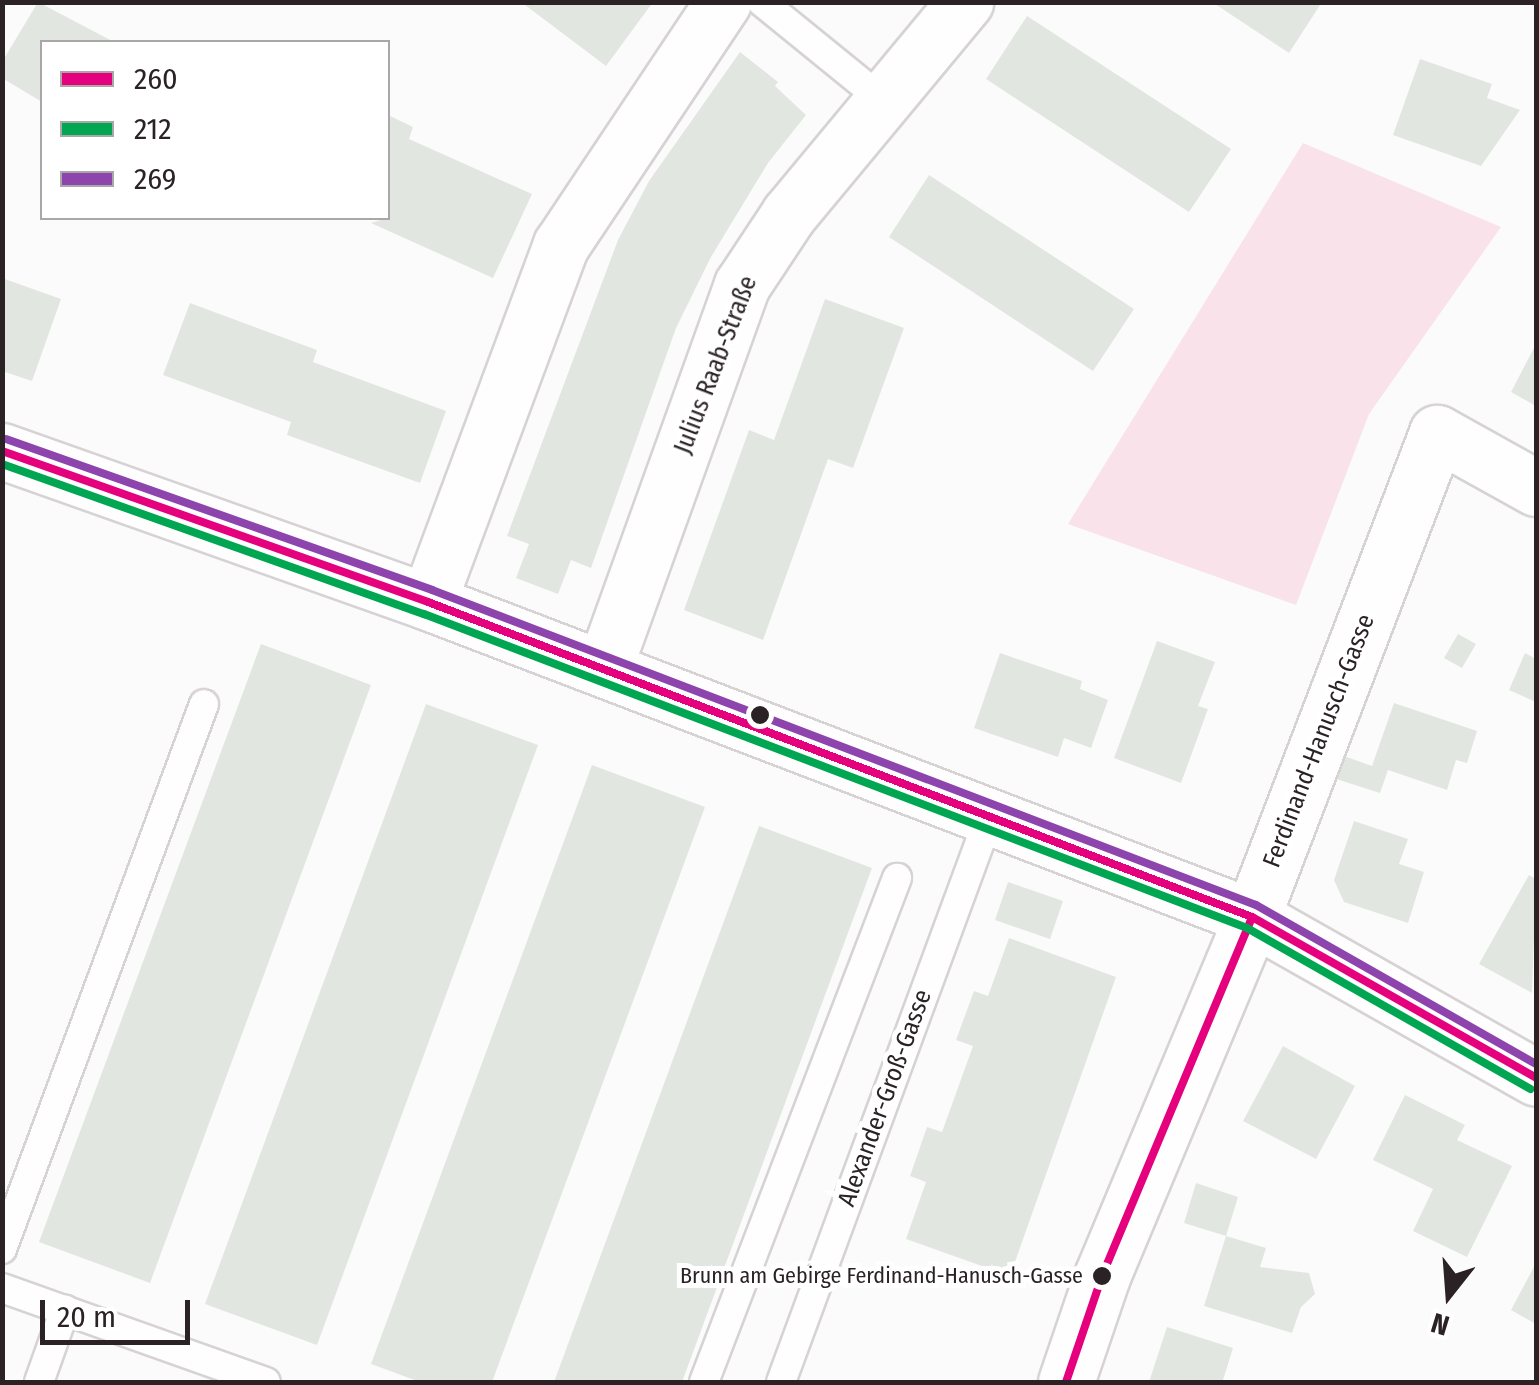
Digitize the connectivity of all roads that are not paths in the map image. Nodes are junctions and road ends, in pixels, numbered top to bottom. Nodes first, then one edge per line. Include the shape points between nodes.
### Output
1 (723, 2) edge
2 (762, 2) edge
3 (965, 2) edge
4 (880, 98) junction
5 (2, 450) edge
6 (1536, 488) edge
7 (428, 602) junction
8 (604, 668) junction
9 (204, 704) dead end
10 (990, 814) junction
11 (897, 878) dead end
12 (1252, 917) junction
13 (1536, 1078) edge
14 (2, 1249) edge
15 (2, 1288) edge
16 (65, 1309) junction
17 (39, 1382) edge
18 (266, 1382) edge
19 (704, 1382) edge
20 (781, 1382) edge
21 (1066, 1382) edge

1 - 7 street via 562,245
2 - 4 lane
3 - 4 street, Julius Raab-Straße
4 - 8 street, Julius Raab-Straße via 742,285
5 - 7 street
6 - 12 street, Ferdinand-Hanusch-Gasse via 1437,433
7 - 8 street
8 - 10 street
9 - 14 lane
10 - 12 street
10 - 20 lane, Alexander-Groß-Gasse
11 - 19 lane
12 - 13 street
12 - 21 street, Ferdinand-Hanusch-Gasse via 1102,1276
15 - 16 lane
16 - 17 lane
16 - 18 lane

